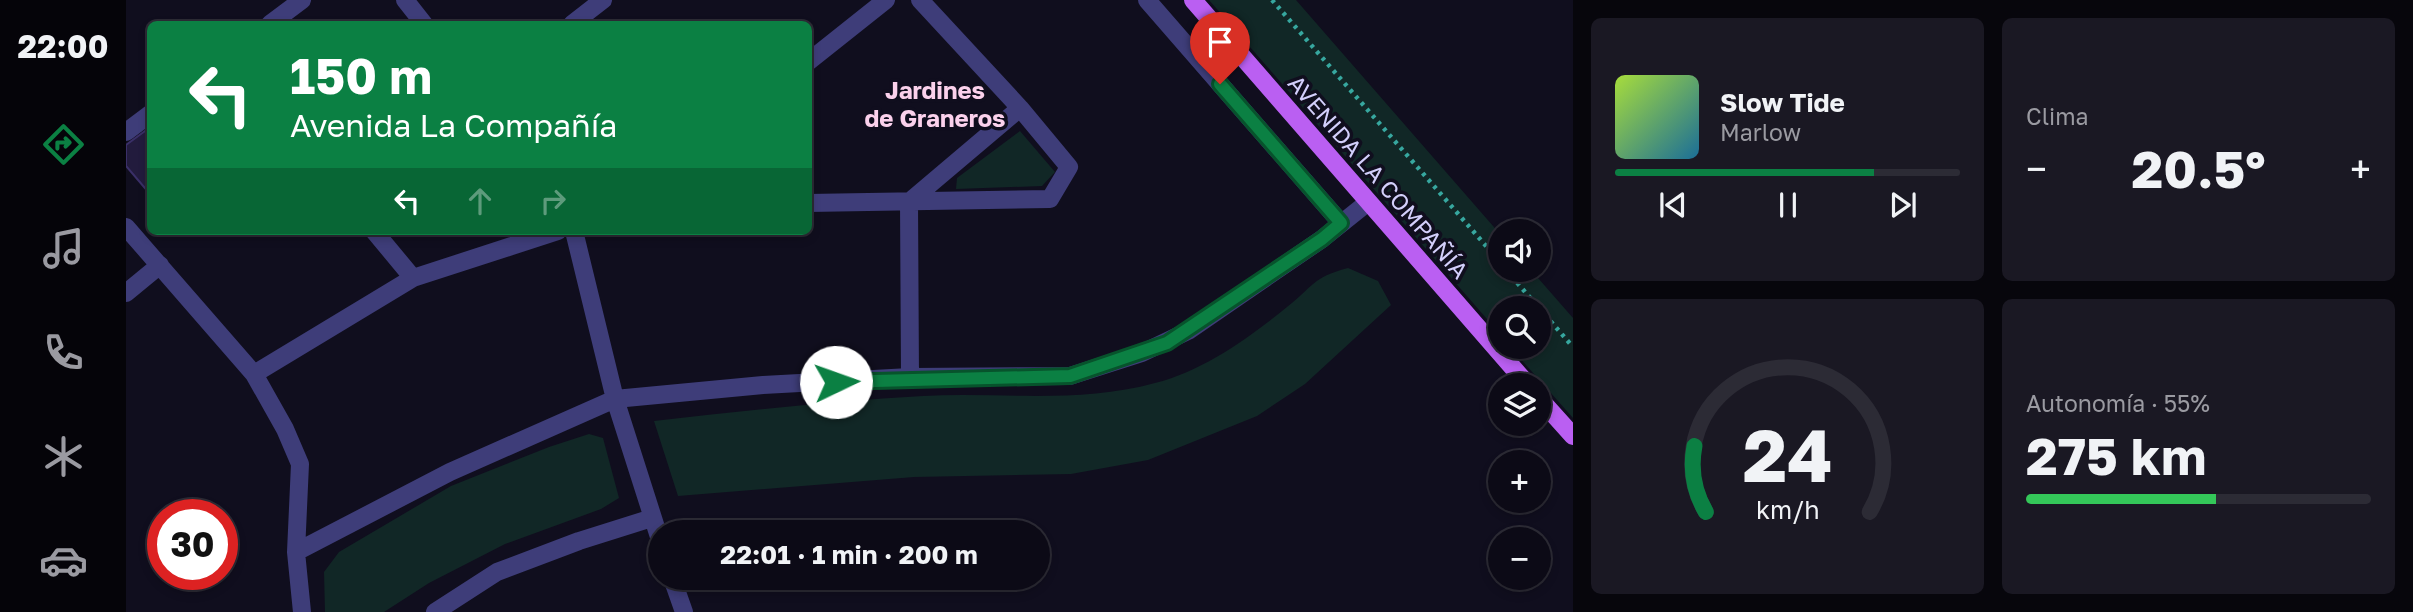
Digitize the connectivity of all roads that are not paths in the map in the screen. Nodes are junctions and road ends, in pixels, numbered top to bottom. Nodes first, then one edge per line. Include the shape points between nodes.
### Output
1 (302, 0) edge
2 (405, 0) edge
3 (603, 0) edge
4 (886, 0) edge
5 (920, 0) edge
6 (1147, 0) edge
7 (1193, 0) edge
8 (274, 21) edge
9 (422, 21) edge
10 (576, 21) edge
11 (812, 59) edge
12 (1020, 108) junction
13 (147, 116) edge
14 (126, 132) edge
15 (909, 202) junction
16 (812, 203) edge
17 (1367, 203) junction
18 (1341, 223) junction
19 (126, 227) edge
20 (377, 235) edge
21 (546, 235) edge
22 (575, 235) edge
23 (160, 265) junction
24 (413, 278) junction
25 (126, 293) edge
26 (1517, 373) edge
27 (254, 374) junction
28 (909, 377) junction
29 (615, 399) junction
30 (1551, 411) edge
31 (1573, 436) edge
32 (652, 518) joint
33 (296, 552) junction
34 (677, 590) edge
35 (302, 612) edge
36 (435, 612) edge
37 (684, 612) edge

1 - 8 street
2 - 9 street
3 - 10 street
4 - 11 street
5 - 12 street
6 - 18 street
7 - 17 main road, AVENIDA LA COMPAÑÍA
12 - 15 street
12 - 15 street via 1069,167 1050,199
13 - 14 street
15 - 16 street
15 - 28 street
17 - 18 street
17 - 26 main road, AVENIDA LA COMPAÑÍA
18 - 28 street via 1188,331 1142,353 1070,376
19 - 23 street
20 - 24 street
21 - 24 street
22 - 29 street
23 - 25 street
23 - 27 street
24 - 27 street
27 - 33 street via 300,464
28 - 29 street
29 - 32 street
29 - 33 street via 450,472
30 - 31 main road
32 - 36 street via 497,572
33 - 35 street
34 - 37 street

